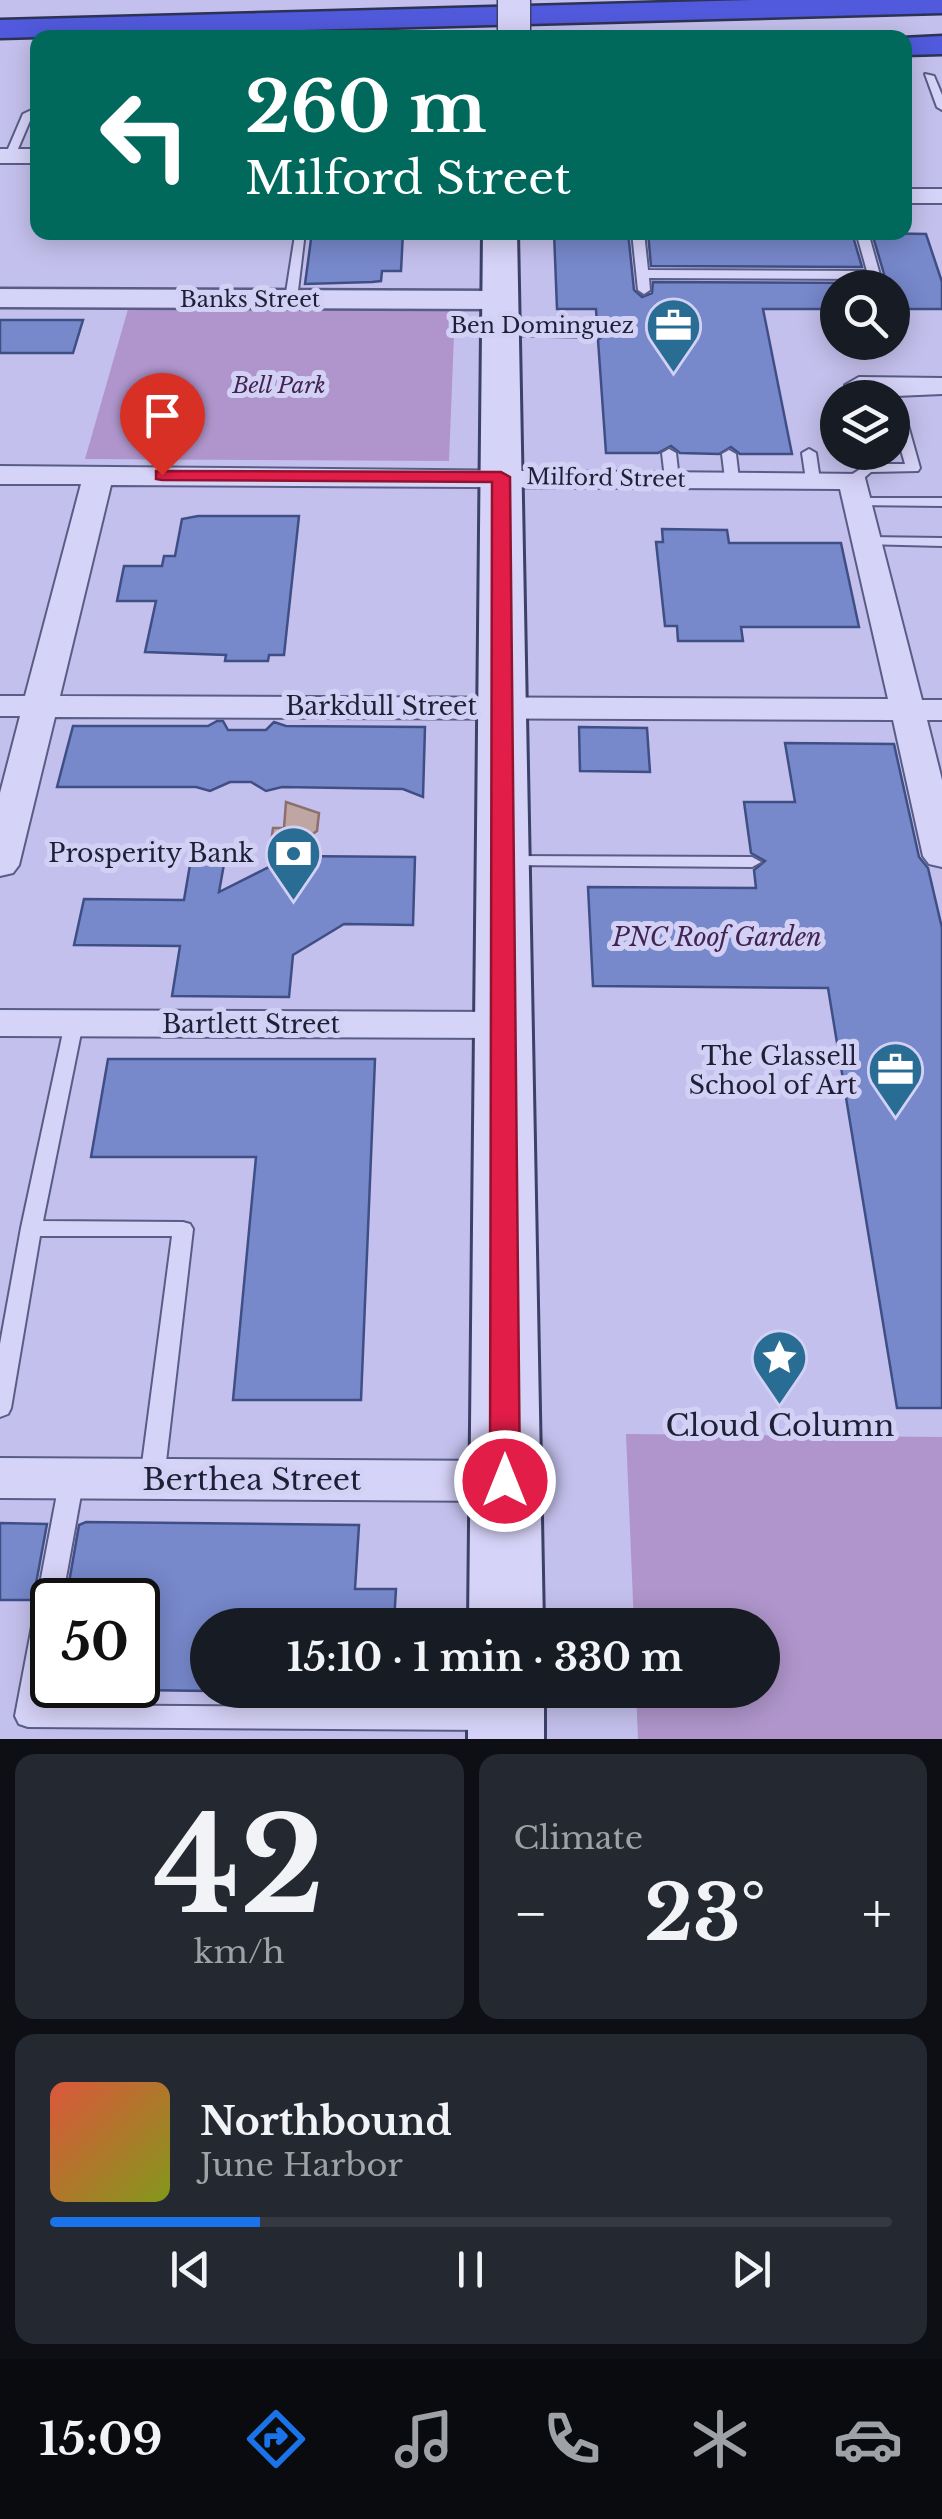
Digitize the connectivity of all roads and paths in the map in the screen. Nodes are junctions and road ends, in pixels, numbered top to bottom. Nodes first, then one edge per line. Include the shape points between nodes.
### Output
1 (478, 0) edge
2 (514, 0) edge
3 (942, 4) edge
4 (942, 22) edge
5 (0, 29) edge
6 (478, 30) edge
7 (514, 30) edge
8 (625, 30) edge
9 (942, 35) edge
10 (912, 36) edge
11 (30, 44) edge
12 (0, 45) edge
13 (912, 48) edge
14 (938, 56) edge
15 (942, 107) edge
16 (30, 113) edge
17 (5, 156) edge
18 (912, 196) edge
19 (942, 196) edge
20 (912, 210) edge
21 (942, 210) edge
22 (300, 240) edge
23 (500, 240) edge
24 (639, 240) edge
25 (864, 240) edge
26 (643, 274) junction
27 (644, 290) dead end
28 (0, 298) edge
29 (291, 299) junction
30 (501, 316) junction
31 (598, 332) dead end
32 (910, 386) edge
33 (942, 386) edge
34 (942, 401) edge
35 (910, 410) edge
36 (867, 470) edge
37 (0, 475) edge
38 (98, 475) junction
39 (501, 477) junction
40 (855, 491) junction
41 (942, 502) edge
42 (867, 541) junction
43 (942, 542) edge
44 (0, 706) edge
45 (40, 706) junction
46 (502, 706) junction
47 (924, 710) edge
48 (942, 856) edge
49 (502, 862) junction
50 (752, 862) dead end
51 (0, 865) edge
52 (74, 1023) junction
53 (0, 1024) edge
54 (503, 1025) junction
55 (31, 1228) junction
56 (0, 1408) edge
57 (0, 1478) edge
58 (72, 1478) junction
59 (152, 1478) junction
60 (505, 1481) junction
61 (506, 1608) edge
62 (506, 1716) edge

1 - 6 main road
2 - 7 main road, bridge
3 - 5 highway
4 - 8 highway
9 - 10 highway
11 - 12 highway
13 - 14 highway
14 - 15 lane
16 - 17 lane
18 - 19 street
20 - 21 street
22 - 29 lane
23 - 30 main road
24 - 26 lane
25 - 26 lane via 874,276
26 - 27 lane
28 - 29 street, Banks Street
29 - 30 street, Banks Street
30 - 31 lane
30 - 39 main road
32 - 33 street
34 - 35 street
36 - 40 lane
37 - 38 street, Milford Street
38 - 39 street, Milford Street
38 - 45 street
39 - 40 street, Milford Street via 671,466 811,467
39 - 46 main road
40 - 41 lane
40 - 42 street
42 - 43 lane
42 - 47 street
44 - 45 street, Barkdull Street
45 - 46 street, Barkdull Street
45 - 51 street
46 - 47 street, Barkdull Street
46 - 49 main road
47 - 48 street
49 - 50 lane
49 - 54 main road
52 - 53 street, Bartlett Street
52 - 54 street, Bartlett Street
52 - 55 lane
54 - 60 main road
55 - 56 lane
55 - 59 lane via 183,1230
57 - 58 street, Berthea Street
58 - 59 street, Berthea Street
58 - 62 lane via 28,1716
59 - 60 street, Berthea Street
60 - 61 main road

